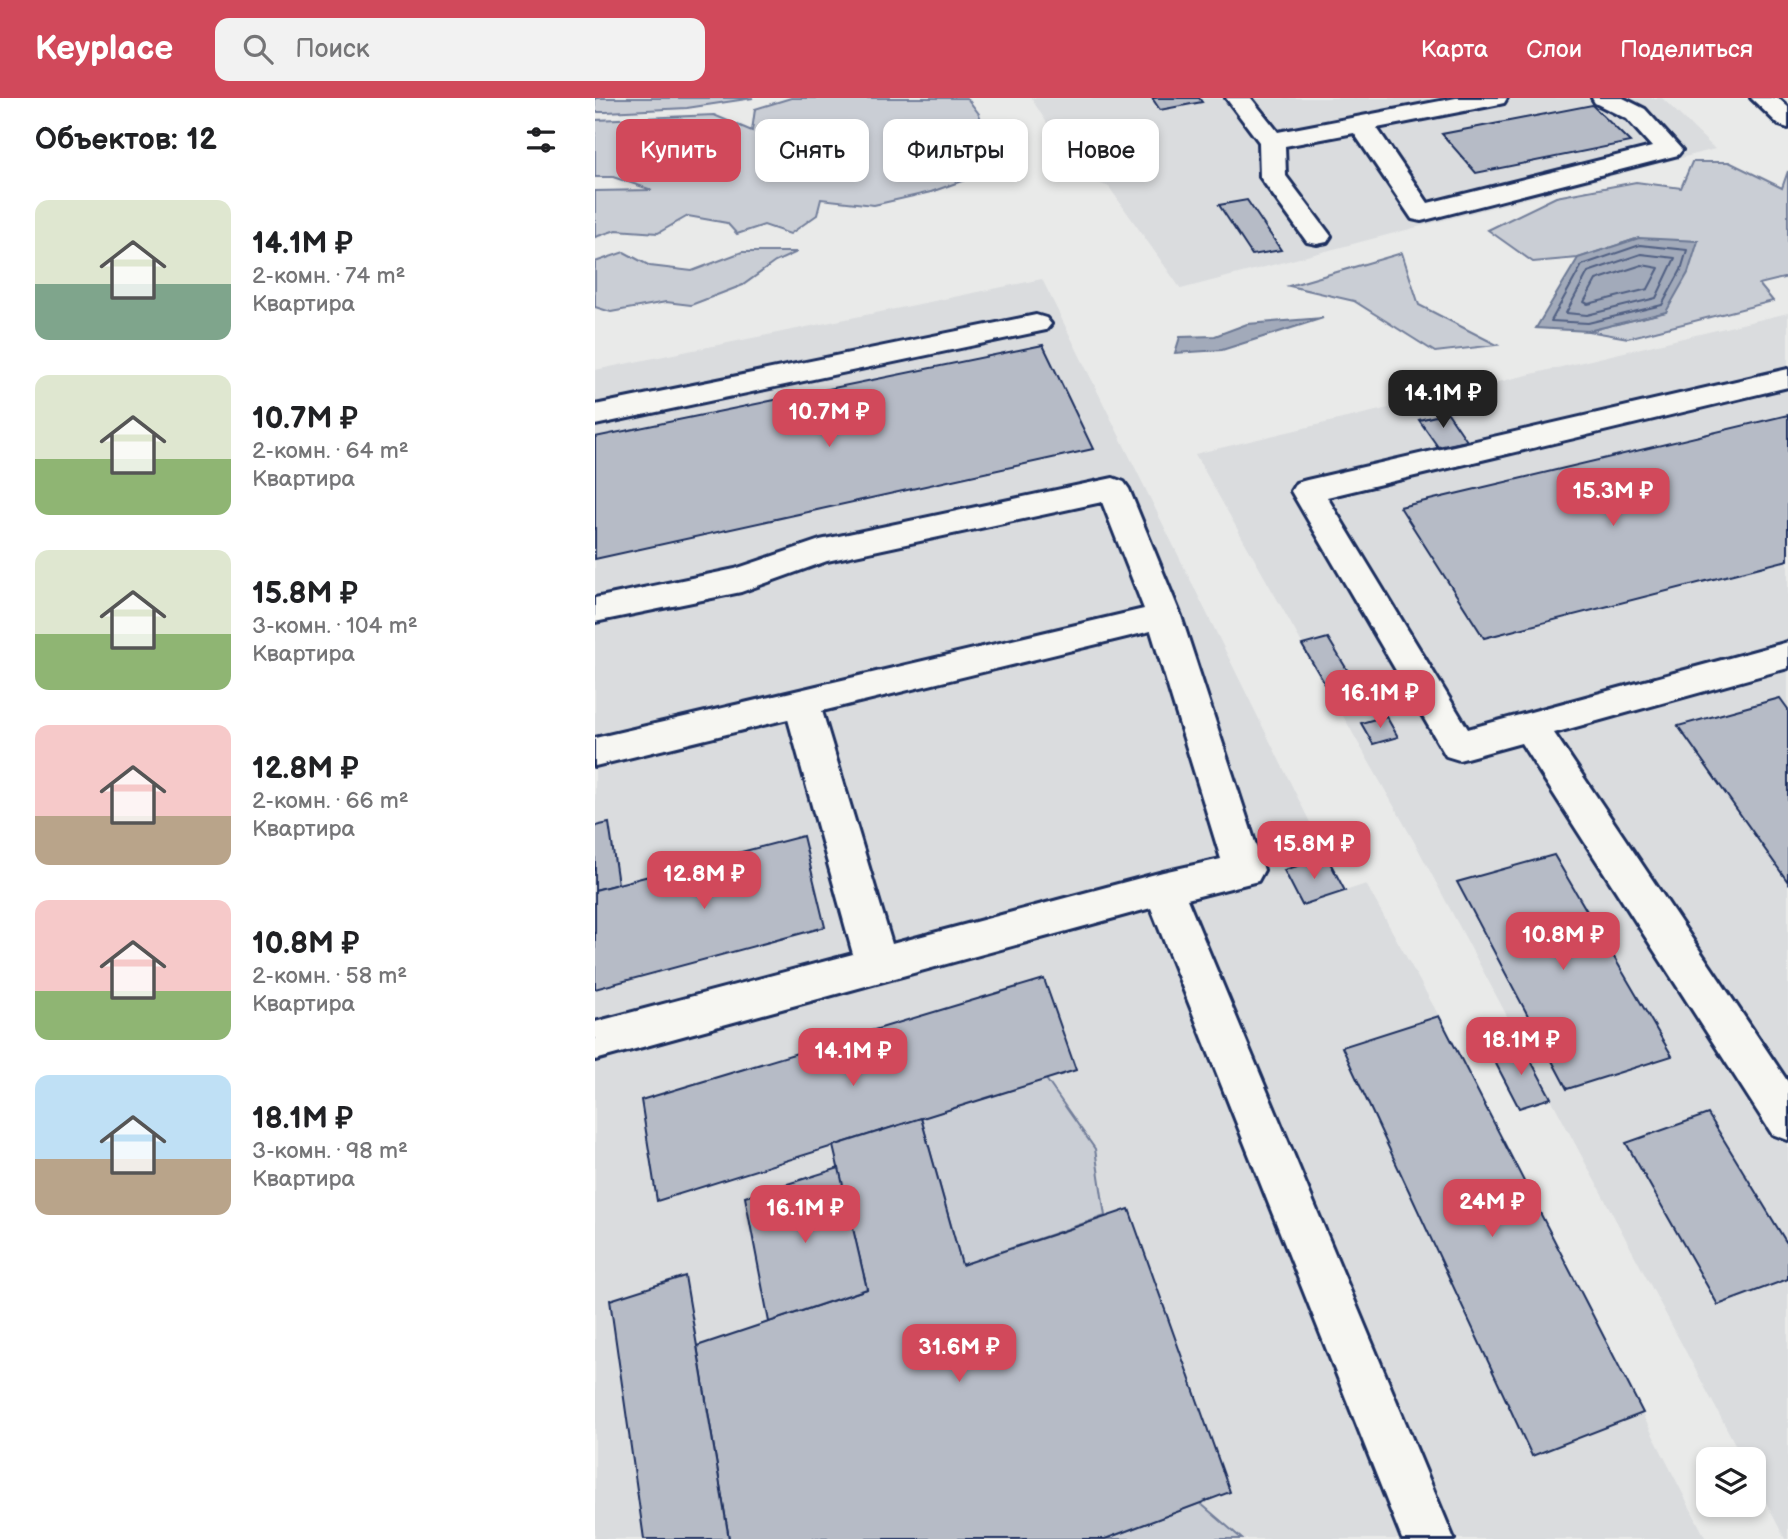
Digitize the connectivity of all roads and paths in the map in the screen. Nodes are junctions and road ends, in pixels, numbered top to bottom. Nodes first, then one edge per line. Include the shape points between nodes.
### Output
1 (1238, 98) edge
2 (1495, 98) edge
3 (1604, 98) edge
4 (1763, 98) edge
5 (1788, 120) edge
6 (1362, 125) junction
7 (1272, 141) junction
8 (1317, 236) dead end
9 (1036, 324) dead end
10 (1788, 378) edge
11 (595, 415) edge
12 (595, 610) edge
13 (1164, 616) junction
14 (1788, 655) edge
15 (801, 702) junction
16 (1530, 726) junction
17 (595, 752) edge
18 (1163, 888) junction
19 (877, 964) junction
20 (595, 1041) edge
21 (1788, 1120) edge
22 (1428, 1539) edge

1 - 7 street
2 - 6 street
3 - 6 street via 1636,114 1669,150 1421,213
4 - 5 street
6 - 7 street
7 - 8 street via 1273,177
9 - 11 street
10 - 16 street via 1307,491 1459,746
12 - 13 street via 741,580 820,551 1112,489
13 - 15 street
13 - 18 street via 1244,870
14 - 16 street
15 - 17 street
15 - 19 street
16 - 21 street
18 - 19 street
18 - 22 street
19 - 20 street

